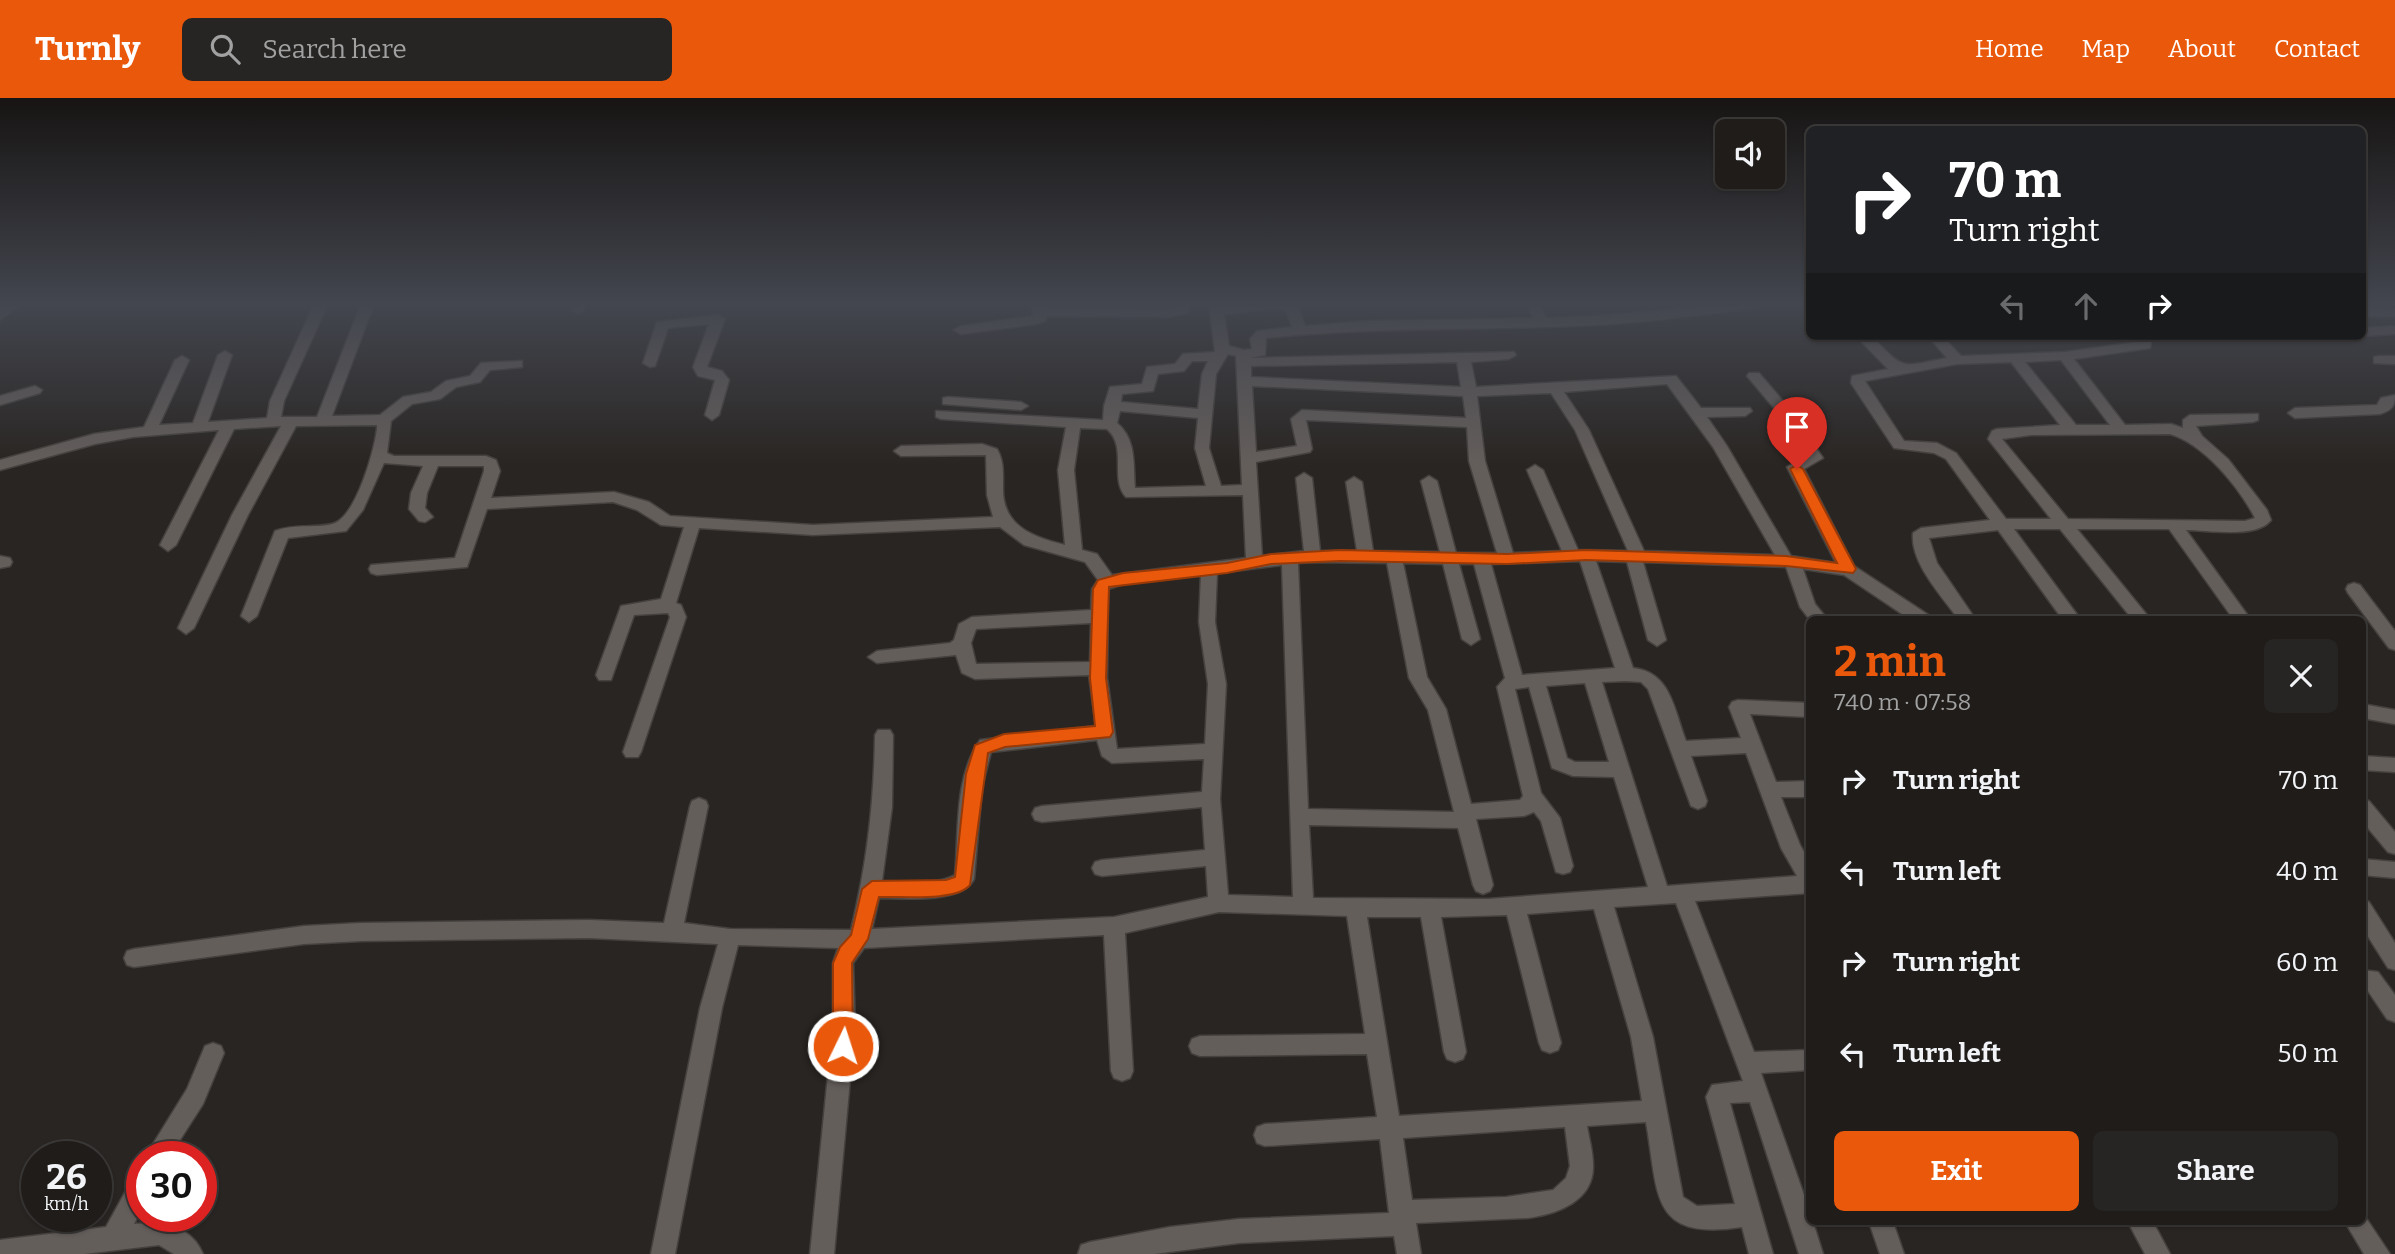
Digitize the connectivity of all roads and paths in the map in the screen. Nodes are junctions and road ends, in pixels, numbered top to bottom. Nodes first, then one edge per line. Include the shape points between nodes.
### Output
1 (224, 358) edge
2 (297, 358) edge
3 (347, 358) edge
4 (652, 358) edge
5 (703, 358) edge
6 (1187, 358) edge
7 (1217, 358) edge
8 (1243, 358) joint
9 (1462, 358) joint
10 (1885, 358) edge
11 (2041, 358) edge
12 (2066, 358) edge
13 (181, 360) dead end
14 (1957, 360) joint
15 (2016, 360) junction
16 (2379, 360) dead end
17 (2395, 360) edge
18 (517, 363) dead end
19 (650, 363) dead end
20 (1906, 370) junction
21 (1754, 376) dead end
22 (1246, 380) junction
23 (1555, 388) junction
24 (35, 390) dead end
25 (1471, 392) junction
26 (2395, 399) edge
27 (0, 401) edge
28 (1111, 406) junction
29 (945, 407) dead end
30 (1745, 411) dead end
31 (1697, 413) junction
32 (2295, 413) dead end
33 (1205, 414) junction
34 (712, 415) dead end
35 (2253, 418) dead end
36 (323, 420) junction
37 (384, 420) junction
38 (1074, 421) junction
39 (273, 422) junction
40 (291, 422) junction
41 (1474, 423) junction
42 (1109, 424) junction
43 (228, 427) junction
44 (198, 429) junction
45 (2071, 429) junction
46 (2121, 429) junction
47 (149, 431) junction
48 (2195, 437) junction
49 (901, 451) dead end
50 (380, 455) junction
51 (1248, 457) junction
52 (433, 461) junction
53 (0, 465) edge
54 (1535, 470) dead end
55 (1304, 478) dead end
56 (1429, 481) dead end
57 (1354, 482) dead end
58 (1249, 490) junction
59 (1215, 492) junction
60 (482, 504) junction
61 (425, 517) dead end
62 (1001, 522) junction
63 (693, 523) junction
64 (2003, 524) junction
65 (2174, 524) junction
66 (2068, 525) junction
67 (168, 545) dead end
68 (1074, 553) junction
69 (1366, 555) junction
70 (1394, 555) junction
71 (1579, 555) junction
72 (1313, 556) junction
73 (1290, 557) junction
74 (1639, 557) junction
75 (1449, 558) junction
76 (1480, 559) junction
77 (1507, 559) junction
78 (1789, 561) junction
79 (1254, 562) junction
80 (377, 569) dead end
81 (1848, 569) junction
82 (1209, 570) junction
83 (1107, 582) junction
84 (2354, 589) dead end
85 (664, 605) junction
86 (1101, 615) junction
87 (249, 616) dead end
88 (1816, 616) edge
89 (1918, 616) edge
90 (1965, 616) edge
91 (2070, 616) edge
92 (2140, 616) edge
93 (2240, 616) edge
94 (186, 628) dead end
95 (1471, 639) dead end
96 (1657, 640) dead end
97 (962, 643) junction
98 (2395, 644) edge
99 (877, 657) dead end
100 (1098, 668) junction
101 (1626, 674) junction
102 (605, 675) dead end
103 (1591, 676) junction
104 (1536, 680) junction
105 (1515, 682) junction
106 (1806, 710) edge
107 (2366, 712) edge
108 (2395, 717) edge
109 (1104, 732) junction
110 (884, 735) dead end
111 (1751, 744) junction
112 (1680, 750) junction
113 (1213, 751) junction
114 (632, 752) dead end
115 (2366, 763) edge
116 (2395, 765) edge
117 (1620, 771) junction
118 (1806, 789) edge
119 (1768, 790) junction
120 (1532, 796) junction
121 (1211, 799) junction
122 (1698, 801) dead end
123 (699, 806) dead end
124 (2366, 812) edge
125 (1042, 814) dead end
126 (1466, 816) junction
127 (1298, 817) junction
128 (2395, 846) edge
129 (1216, 857) junction
130 (1563, 866) dead end
131 (2366, 867) edge
132 (1102, 868) dead end
133 (2395, 870) edge
134 (1806, 875) edge
135 (1806, 882) edge
136 (1483, 885) dead end
137 (872, 889) junction
138 (1671, 894) junction
139 (1602, 900) junction
140 (1219, 903) junction
141 (1303, 904) junction
142 (1516, 906) junction
143 (1356, 908) junction
144 (1430, 909) junction
145 (2366, 919) edge
146 (1114, 926) junction
147 (673, 932) junction
148 (2373, 937) edge
149 (730, 938) junction
150 (859, 939) junction
151 (134, 958) dead end
152 (2395, 963) edge
153 (2367, 979) edge
154 (2395, 1012) edge
155 (1550, 1043) dead end
156 (1376, 1044) junction
157 (1200, 1046) dead end
158 (1455, 1052) dead end
159 (213, 1053) dead end
160 (1806, 1060) edge
161 (1747, 1063) junction
162 (1122, 1071) dead end
163 (1757, 1091) junction
164 (1654, 1111) junction
165 (1574, 1115) junction
166 (1388, 1126) junction
167 (1265, 1135) dead end
168 (166, 1141) edge
169 (126, 1214) edge
170 (1749, 1214) junction
171 (1402, 1218) junction
172 (1882, 1225) edge
173 (2142, 1225) edge
174 (2359, 1225) edge
175 (114, 1237) junction
176 (0, 1252) edge
177 (191, 1254) edge
178 (663, 1254) edge
179 (822, 1254) edge
180 (1090, 1254) edge
181 (1409, 1254) edge
182 (1760, 1254) edge
183 (1811, 1254) edge
184 (1892, 1254) edge
185 (2158, 1254) edge
186 (2378, 1254) edge

1 - 44 street
2 - 39 street
3 - 36 street
4 - 19 street
5 - 34 street via 703,373 717,374 722,380
6 - 28 street via 1179,368 1155,368 1148,388 1117,388
7 - 33 street via 1209,374
8 - 9 street
8 - 22 street
9 - 25 street
10 - 20 street
11 - 15 street
12 - 46 street
13 - 47 street
14 - 15 street
14 - 20 street
15 - 45 street
16 - 17 street
18 - 37 street via 486,366 475,379 451,384 435,396 404,402
20 - 64 street via 1859,378 1858,383 1899,445 1937,448 1949,454
21 - 81 street via 1815,458 1796,467
22 - 25 street
22 - 51 street
23 - 25 street
23 - 31 street via 1671,379
23 - 74 street via 1581,430
24 - 27 street
25 - 41 street
26 - 32 street via 2380,409
28 - 33 street
28 - 42 street
29 - 38 street via 1026,406 1027,417
30 - 31 street
31 - 78 street
33 - 59 street via 1203,457
35 - 48 street via 2190,419
36 - 37 street
36 - 40 street
37 - 50 street via 387,428
38 - 42 street
38 - 68 street via 1066,470
39 - 40 street
39 - 43 street
40 - 94 street
41 - 51 street via 1302,415 1298,419 1305,449
41 - 77 street via 1477,461
42 - 59 street via 1119,430 1124,442 1131,493
43 - 44 street
43 - 67 street
44 - 47 street
45 - 46 street
45 - 66 street via 2003,432 1995,439
46 - 48 street via 2171,429
47 - 53 street via 94,439
48 - 65 street via 2263,520 2245,526
49 - 62 street via 992,452
50 - 52 street via 391,461
50 - 87 street via 344,526 291,531 278,540
51 - 58 street
52 - 60 street via 491,463
52 - 61 street via 417,502
54 - 71 street
55 - 72 street
56 - 75 street
57 - 69 street
58 - 59 street
58 - 79 street
60 - 63 street via 614,497 667,520
60 - 80 street via 461,563
62 - 63 street via 813,530
62 - 68 street via 1017,535
63 - 85 street
64 - 66 street
64 - 90 street via 1931,530 1919,537 1926,558
64 - 91 street
65 - 66 street
65 - 93 street
66 - 92 street
68 - 83 street via 1097,562
69 - 70 street
69 - 72 street
70 - 75 street
70 - 126 street via 1418,678 1437,709
71 - 74 street
71 - 77 street
71 - 101 street
72 - 73 street
73 - 79 street
73 - 127 street
74 - 78 street
74 - 96 street via 1636,570
75 - 76 street
75 - 95 street
76 - 77 street
76 - 105 street
78 - 81 street
78 - 88 street
79 - 82 street
81 - 89 street
82 - 83 street
82 - 113 street via 1208,630 1217,684
83 - 86 street via 1100,589
84 - 98 street
85 - 102 street via 627,610
85 - 114 street via 675,609 678,617
86 - 97 street via 971,623
86 - 100 street
97 - 99 street via 944,651
97 - 100 street via 968,668 975,672
100 - 109 street
101 - 103 street
101 - 112 street via 1646,676 1656,685
103 - 104 street
103 - 117 street
104 - 105 street
104 - 117 street via 1559,763 1573,769
105 - 120 street via 1506,687 1507,695
106 - 111 street via 1738,707
107 - 108 street
109 - 113 street via 1112,756
109 - 137 street via 986,745 975,774 964,879 946,888
110 - 137 street via 883,807
111 - 112 street
111 - 119 street
112 - 122 street
113 - 121 street
115 - 116 street
117 - 138 street
118 - 119 street
119 - 134 street
120 - 126 street via 1524,808
120 - 130 street via 1550,818
121 - 125 street
121 - 129 street
123 - 147 street
124 - 128 street
126 - 127 street
126 - 136 street
127 - 141 street
129 - 132 street
129 - 140 street
131 - 133 street
135 - 138 street
137 - 150 street
138 - 139 street
138 - 161 street
139 - 142 street
139 - 164 street via 1642,1037
140 - 141 street
140 - 146 street
141 - 143 street
142 - 144 street
142 - 155 street
143 - 144 street
143 - 156 street
144 - 158 street
145 - 148 street
146 - 150 street
146 - 162 street
147 - 149 street
147 - 151 street via 521,928 361,932 304,935
148 - 152 street
149 - 150 street
149 - 178 street via 711,1008
150 - 179 street via 843,963 844,1025
152 - 153 street via 2384,975
153 - 154 street
156 - 157 street
156 - 166 street
159 - 168 street via 195,1096
160 - 161 street
161 - 163 street
163 - 170 street via 1729,1091 1717,1097
163 - 183 street
164 - 165 street
164 - 170 street via 1676,1210 1692,1218
165 - 166 street
165 - 171 street via 1581,1174 1562,1198 1538,1205
166 - 167 street
166 - 171 street
169 - 175 street
170 - 182 street
171 - 180 street via 1239,1231
171 - 181 street
172 - 184 street
173 - 185 street
174 - 186 street
175 - 176 street
175 - 177 street via 159,1233 177,1240

